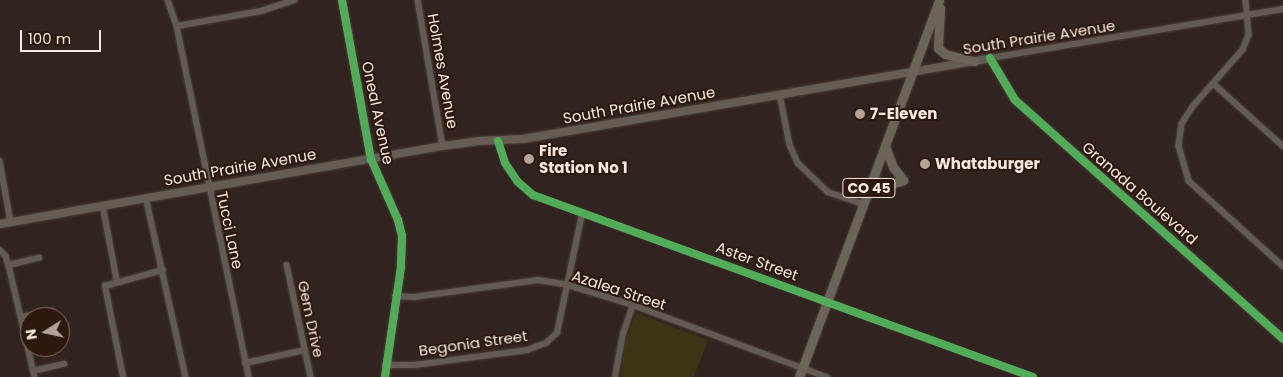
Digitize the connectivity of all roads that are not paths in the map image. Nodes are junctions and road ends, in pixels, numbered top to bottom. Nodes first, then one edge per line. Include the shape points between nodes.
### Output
1 (168, 0) edge
2 (294, 0) edge
3 (342, 0) edge
4 (418, 0) edge
5 (940, 0) edge
6 (1246, 0) edge
7 (1283, 9) edge
8 (1248, 16) junction
9 (177, 26) junction
10 (990, 58) junction
11 (974, 60) junction
12 (913, 72) junction
13 (1214, 84) junction
14 (780, 94) junction
15 (498, 141) junction
16 (443, 146) junction
17 (885, 146) junction
18 (1283, 146) edge
19 (371, 159) junction
20 (0, 160) edge
21 (208, 186) junction
22 (868, 191) junction
23 (146, 197) junction
24 (863, 204) junction
25 (103, 205) junction
26 (582, 214) junction
27 (11, 222) junction
28 (0, 224) edge
29 (0, 250) edge
30 (39, 258) dead end
31 (8, 265) junction
32 (288, 265) dead end
33 (1283, 266) edge
34 (163, 270) junction
35 (117, 280) junction
36 (568, 285) junction
37 (395, 296) junction
38 (826, 301) junction
39 (633, 305) junction
40 (20, 313) edge
41 (1283, 339) edge
42 (305, 350) junction
43 (30, 357) edge
44 (245, 362) junction
45 (64, 364) dead end
46 (385, 365) junction
47 (800, 372) edge
48 (34, 374) edge
49 (123, 377) edge
50 (186, 377) edge
51 (249, 377) edge
52 (311, 377) edge
53 (385, 377) edge
54 (616, 377) edge
55 (827, 377) edge
56 (1033, 377) edge

1 - 9 street, Tucci Lane
2 - 9 street via 261,11
3 - 19 main road, Oneal Avenue
4 - 16 street, Holmes Avenue
5 - 11 main road via 938,48 946,54
5 - 12 main road, CO 45
6 - 8 street
7 - 8 street, South Prairie Avenue
8 - 10 street, South Prairie Avenue
8 - 13 street via 1249,35 1243,50
9 - 21 street, Tucci Lane
10 - 11 main road, South Prairie Avenue
10 - 41 main road, Granada Boulevard via 1015,100
11 - 12 main road, South Prairie Avenue
12 - 14 main road, South Prairie Avenue
12 - 17 main road, CO 45
13 - 18 street
13 - 33 street via 1182,124 1179,146 1189,181
14 - 15 main road, South Prairie Avenue via 524,140
14 - 24 street via 790,145 798,163 828,192
15 - 16 main road, South Prairie Avenue
15 - 26 street, Aster Street via 505,164 518,182 533,195
16 - 19 main road, South Prairie Avenue
17 - 22 main road, CO 45
17 - 22 main road via 893,167 903,180
19 - 21 main road, South Prairie Avenue
19 - 37 main road, Oneal Avenue via 402,236 401,267
20 - 27 street
21 - 23 main road, South Prairie Avenue
21 - 44 street, Tucci Lane
22 - 24 main road, CO 45
23 - 25 main road, South Prairie Avenue
23 - 34 street
24 - 38 main road, CO 45
25 - 27 main road, South Prairie Avenue
25 - 35 street
26 - 36 street, Begonia Street
26 - 38 street, Aster Street
27 - 28 main road, South Prairie Avenue
29 - 31 street
30 - 31 street
31 - 40 street
32 - 42 street, Gem Drive
34 - 35 street
34 - 50 street
35 - 49 street via 105,286 105,293
36 - 37 street, Azalea Street via 538,280 414,298
36 - 39 street, Azalea Street
36 - 46 street, Begonia Street via 558,333 546,343 527,350 415,365
37 - 46 main road, Oneal Avenue
38 - 47 main road, CO 45
38 - 56 street, Aster Street
39 - 47 street, Azalea Street
39 - 54 street via 623,334
42 - 44 street
42 - 52 street, Gem Drive
43 - 48 street
44 - 51 street, Tucci Lane
45 - 48 street
46 - 53 main road, Oneal Avenue
47 - 55 street, Azalea Street

